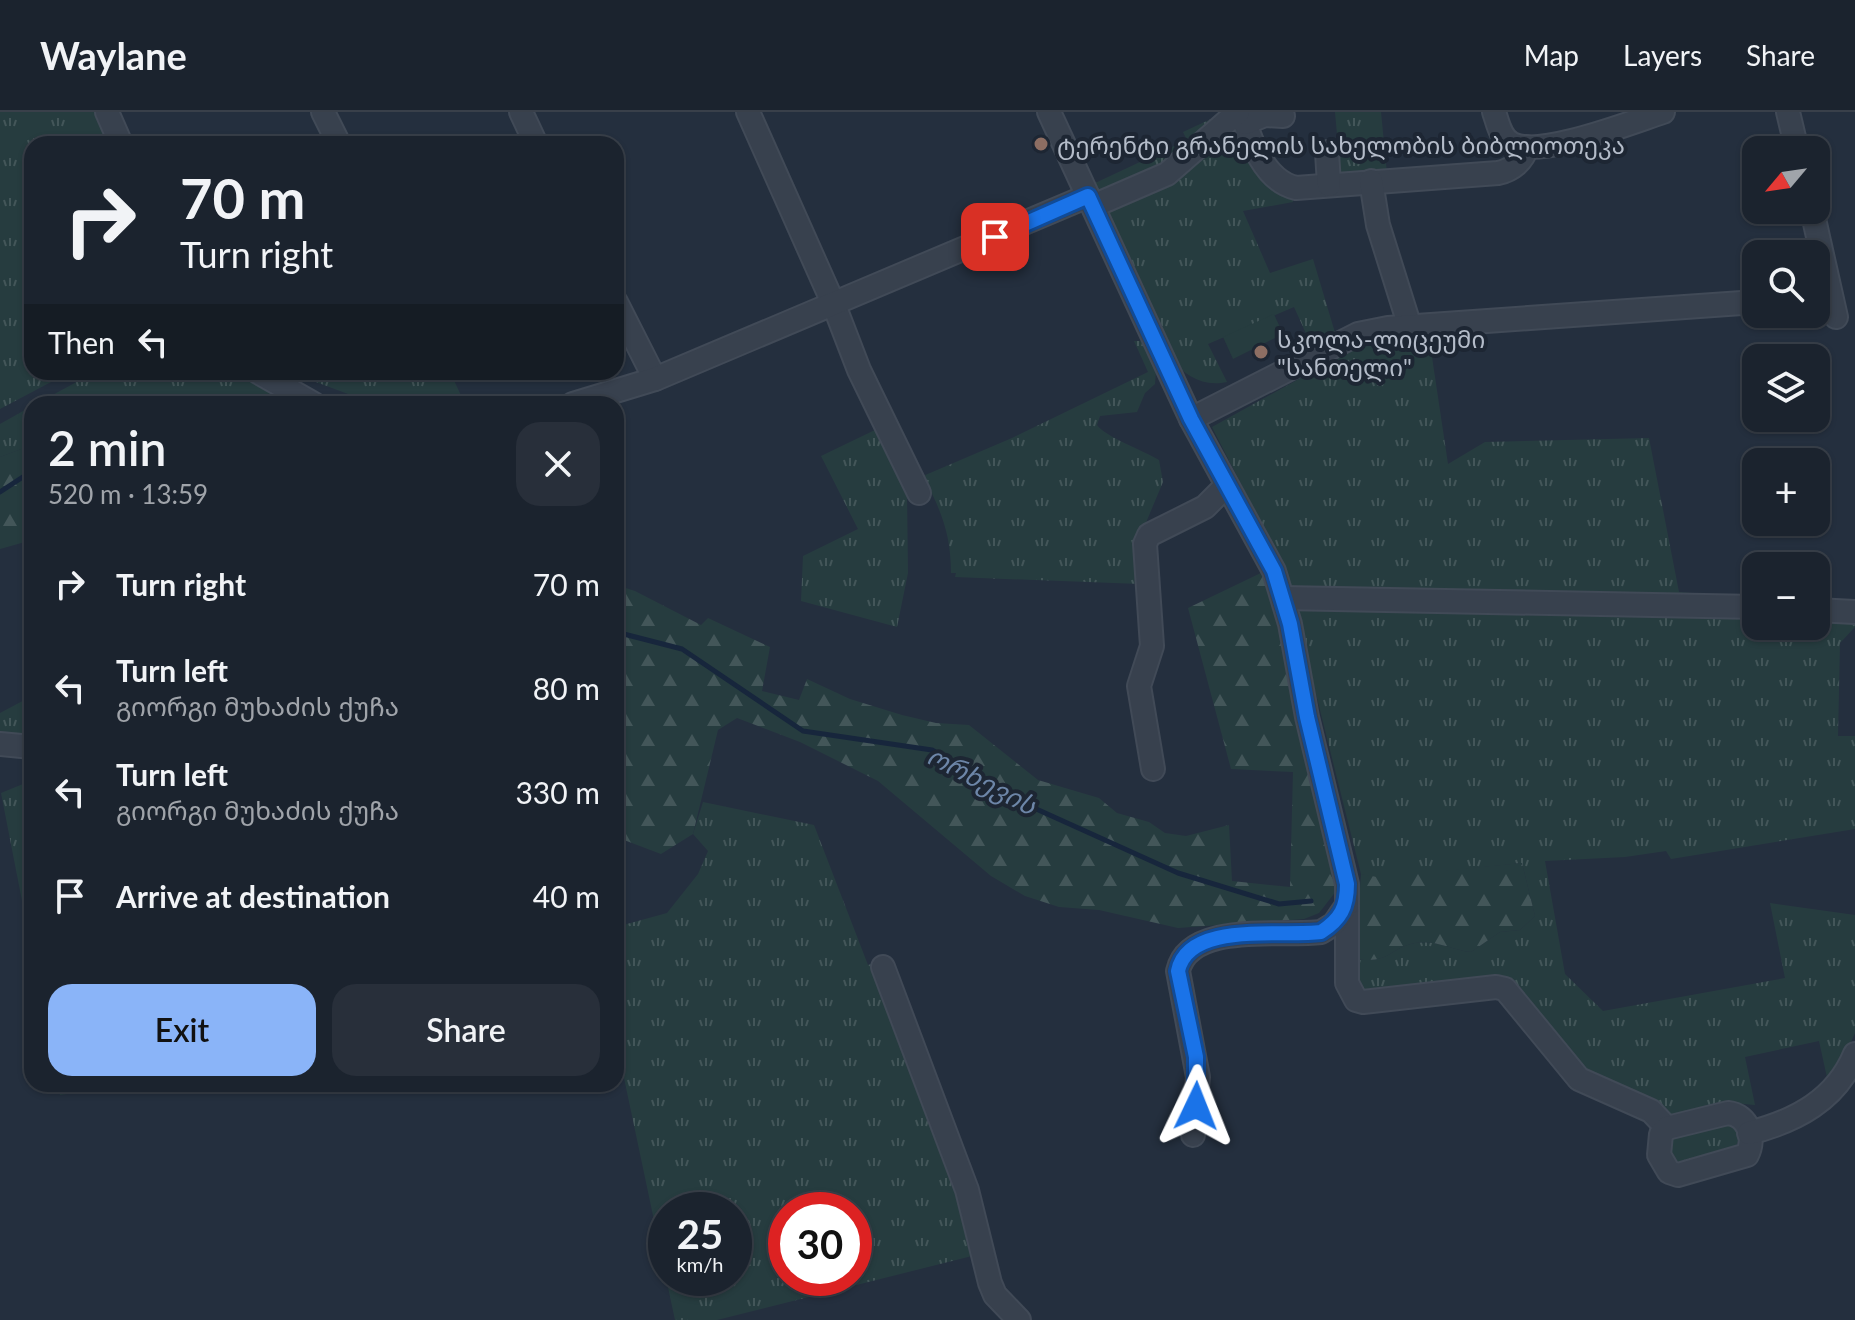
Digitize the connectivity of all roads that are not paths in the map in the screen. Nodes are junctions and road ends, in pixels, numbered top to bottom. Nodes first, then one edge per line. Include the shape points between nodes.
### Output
1 (107, 112) edge
2 (323, 112) edge
3 (521, 112) edge
4 (748, 112) edge
5 (1049, 112) edge
6 (1494, 112) edge
7 (1663, 112) edge
8 (1788, 112) edge
9 (1241, 116) edge
10 (1283, 116) dead end
11 (118, 136) edge
12 (335, 136) edge
13 (532, 136) edge
14 (1794, 136) edge
15 (1527, 147) junction
16 (1327, 152) dead end
17 (1371, 181) junction
18 (1329, 185) junction
19 (1090, 201) junction
20 (1815, 224) edge
21 (1742, 303) edge
22 (834, 305) junction
23 (1836, 315) edge
24 (624, 318) edge
25 (1410, 327) junction
26 (655, 379) junction
27 (271, 380) edge
28 (296, 396) edge
29 (599, 396) edge
30 (1191, 419) junction
31 (1225, 487) junction
32 (919, 493) dead end
33 (1283, 598) junction
34 (1742, 607) edge
35 (1830, 611) edge
36 (1855, 612) edge
37 (0, 744) edge
38 (24, 746) edge
39 (1153, 769) dead end
40 (1347, 905) junction
41 (883, 967) dead end
42 (1855, 1054) edge
43 (1667, 1128) junction
44 (1749, 1133) junction
45 (1193, 1135) dead end
46 (1019, 1320) edge

1 - 11 street
2 - 12 street
3 - 13 street
4 - 22 street
5 - 19 street
6 - 15 street via 1501,134 1511,144
7 - 15 street via 1565,143
8 - 14 street
9 - 10 street
9 - 18 street via 1280,183 1296,188
9 - 19 street via 1167,174
15 - 17 street via 1509,171
16 - 18 street
17 - 18 street
17 - 25 street via 1378,225
19 - 22 street
19 - 30 street
20 - 23 street
21 - 25 street
22 - 26 street
22 - 32 street
24 - 26 street
25 - 30 street via 1358,334
26 - 29 street
27 - 28 street
30 - 31 street
31 - 33 street via 1274,571
31 - 39 street via 1205,507 1149,535 1145,544 1152,646 1139,686
33 - 34 street
33 - 40 street via 1347,884
35 - 36 street
37 - 38 street
40 - 43 street via 1347,983 1356,1000 1505,989 1579,1079 1651,1111
40 - 45 street via 1321,932 1219,937 1191,947 1180,958 1198,1077
41 - 46 street via 967,1190 990,1283
42 - 44 street via 1845,1080 1824,1098 1778,1125
43 - 44 street via 1728,1113 1742,1119
43 - 44 street via 1658,1144 1659,1155 1669,1172 1678,1175 1739,1160 1751,1148

